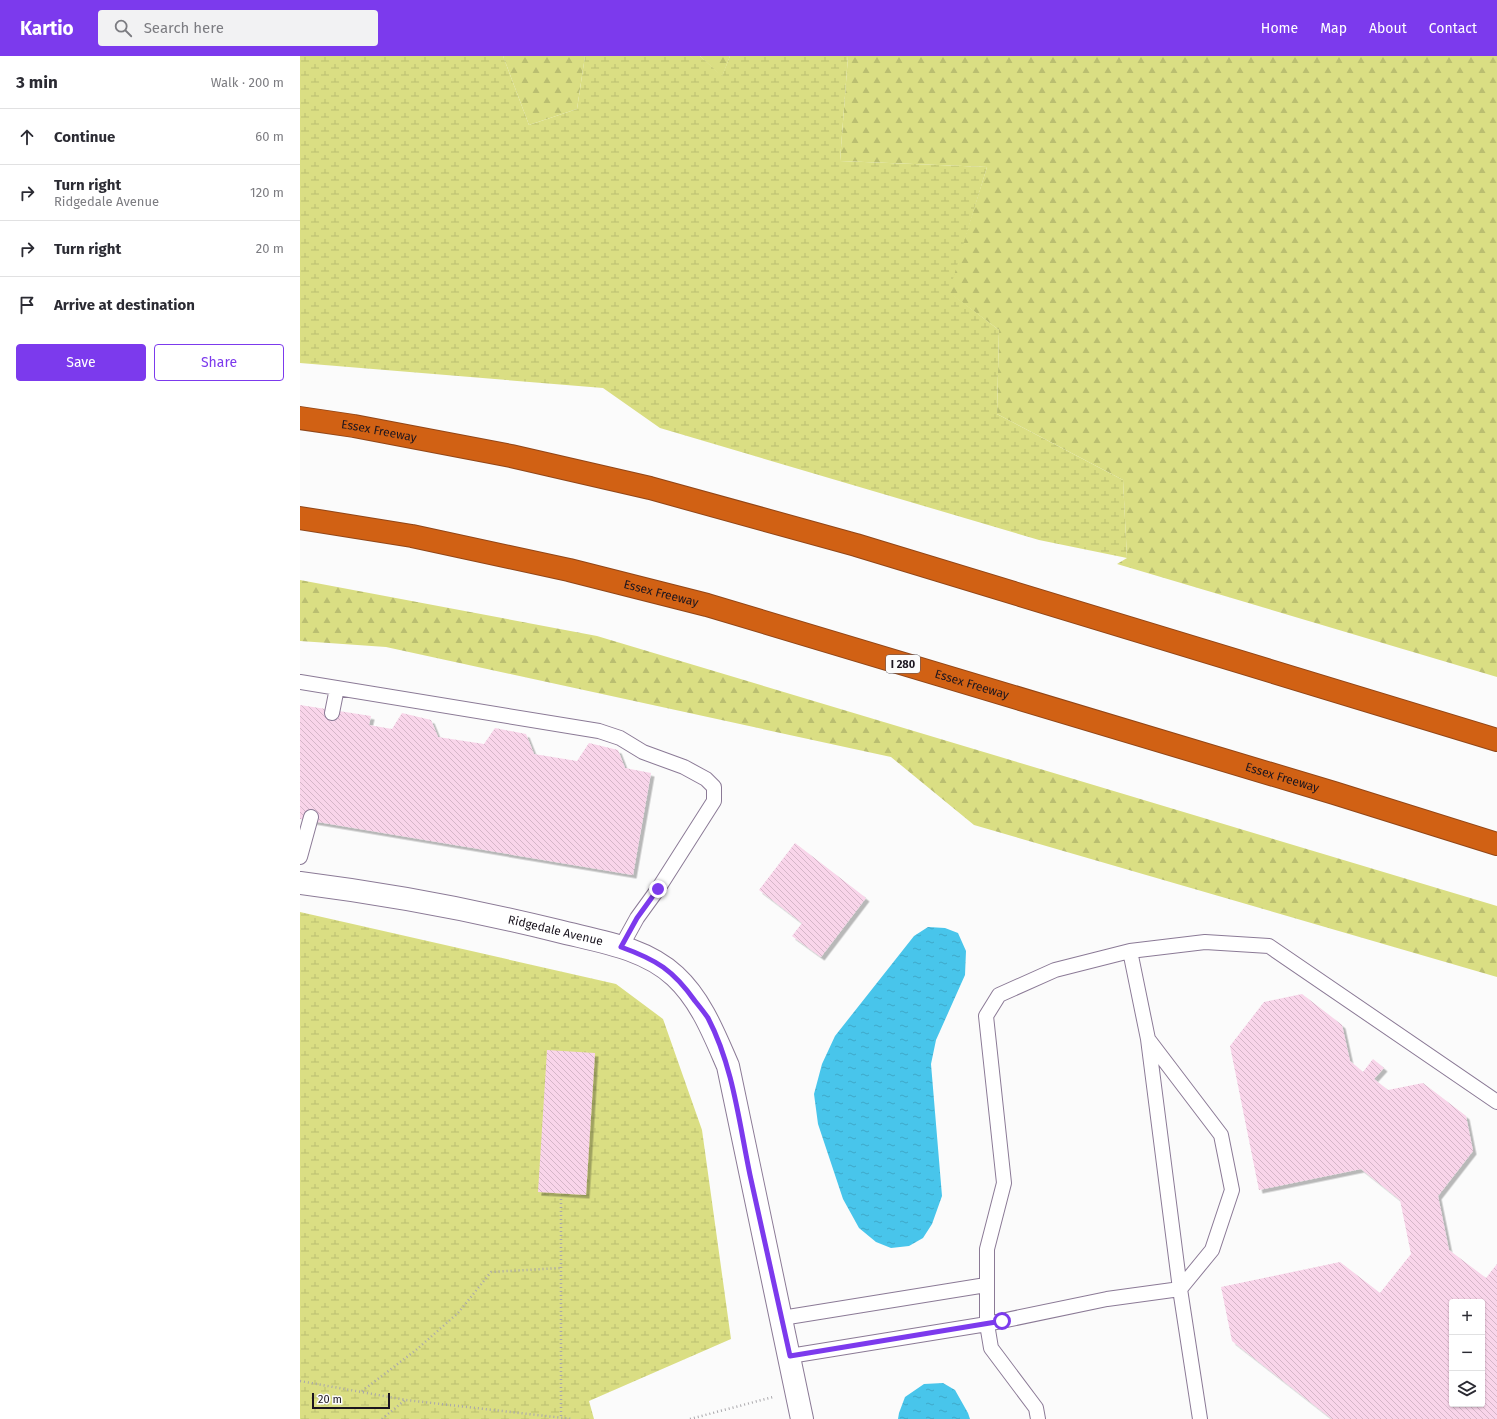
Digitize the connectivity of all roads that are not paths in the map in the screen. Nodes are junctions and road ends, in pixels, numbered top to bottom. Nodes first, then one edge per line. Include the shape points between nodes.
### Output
1 (300, 418) edge
2 (300, 518) edge
3 (300, 682) edge
4 (337, 688) junction
5 (332, 713) dead end
6 (1497, 740) edge
7 (311, 817) dead end
8 (1497, 844) edge
9 (300, 857) edge
10 (300, 883) edge
11 (621, 947) junction
12 (1130, 951) junction
13 (1148, 1039) junction
14 (1497, 1102) edge
15 (986, 1285) junction
16 (1180, 1289) junction
17 (782, 1318) junction
18 (987, 1324) junction
19 (790, 1356) junction
20 (802, 1419) edge
21 (1038, 1419) edge
22 (1200, 1419) edge

1 - 6 highway, Essex Freeway via 511,456 650,488 856,545
2 - 8 highway, Essex Freeway / I 280 via 412,536 569,570 707,605
3 - 4 lane
4 - 5 lane
4 - 11 lane via 599,731 620,738 643,752 684,767 706,779 714,787 714,801 637,918
7 - 9 lane
10 - 11 main road, Ridgedale Avenue via 364,891 491,915
11 - 17 main road, Ridgedale Avenue via 661,965 675,976 707,1018 728,1066
12 - 13 lane
12 - 14 lane via 1205,942 1269,946
12 - 15 lane via 1055,970 999,995 986,1016 1004,1183 987,1249
13 - 16 lane
13 - 16 lane via 1221,1135 1232,1190 1212,1250
15 - 17 lane
15 - 18 lane
16 - 18 lane via 1107,1299
16 - 22 lane
17 - 19 main road, Ridgedale Avenue
18 - 19 lane
18 - 21 lane via 991,1348 1036,1408
19 - 20 main road, Ridgedale Avenue

